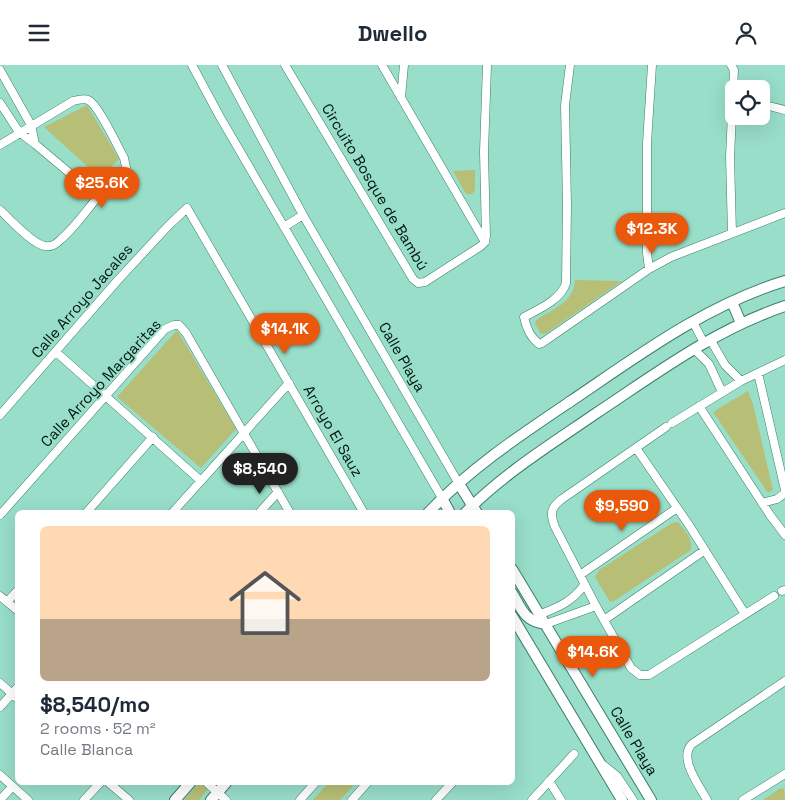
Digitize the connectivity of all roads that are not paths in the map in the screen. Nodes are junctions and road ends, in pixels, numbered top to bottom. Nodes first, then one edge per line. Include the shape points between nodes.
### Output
1 (192, 65) edge
2 (222, 65) edge
3 (285, 65) edge
4 (382, 65) edge
5 (404, 65) edge
6 (487, 65) edge
7 (570, 65) edge
8 (652, 65) edge
9 (730, 65) edge
10 (0, 70) edge
11 (734, 80) edge
12 (401, 98) junction
13 (0, 103) edge
14 (770, 106) edge
15 (785, 110) edge
16 (31, 125) junction
17 (732, 125) edge
18 (19, 132) junction
19 (35, 144) junction
20 (0, 145) edge
21 (98, 197) junction
22 (187, 208) joint
23 (0, 210) edge
24 (785, 213) edge
25 (303, 215) junction
26 (284, 227) junction
27 (732, 233) junction
28 (485, 242) junction
29 (650, 269) junction
30 (785, 281) edge
31 (732, 301) junction
32 (785, 306) edge
33 (693, 322) junction
34 (741, 323) junction
35 (707, 341) junction
36 (694, 349) junction
37 (56, 352) junction
38 (785, 360) edge
39 (758, 373) junction
40 (741, 381) junction
41 (289, 383) junction
42 (722, 392) junction
43 (106, 396) junction
44 (699, 406) junction
45 (0, 415) edge
46 (243, 434) junction
47 (153, 437) junction
48 (636, 448) junction
49 (201, 481) junction
50 (458, 484) junction
51 (278, 492) junction
52 (785, 492) edge
53 (442, 498) junction
54 (762, 503) junction
55 (677, 508) junction
56 (89, 510) edge
57 (175, 510) edge
58 (262, 510) edge
59 (288, 510) edge
60 (362, 510) edge
61 (431, 510) edge
62 (448, 510) edge
63 (472, 510) edge
64 (0, 515) edge
65 (785, 535) edge
66 (705, 550) junction
67 (515, 574) edge
68 (580, 575) junction
69 (584, 585) junction
70 (15, 593) edge
71 (0, 596) edge
72 (774, 596) dead end
73 (515, 598) edge
74 (7, 602) junction
75 (596, 606) junction
76 (15, 609) edge
77 (541, 614) junction
78 (745, 614) junction
79 (604, 619) junction
80 (515, 621) edge
81 (546, 624) junction
82 (785, 681) edge
83 (0, 683) edge
84 (14, 696) edge
85 (0, 707) edge
86 (574, 754) dead end
87 (602, 764) junction
88 (0, 775) edge
89 (784, 777) edge
90 (549, 781) junction
91 (98, 785) edge
92 (111, 785) edge
93 (188, 785) edge
94 (224, 785) edge
95 (313, 785) edge
96 (365, 785) edge
97 (450, 785) edge
98 (12, 787) junction
99 (214, 796) edge
100 (0, 800) edge
101 (28, 800) edge
102 (84, 800) edge
103 (129, 800) edge
104 (175, 800) edge
105 (226, 800) edge
106 (300, 800) edge
107 (352, 800) edge
108 (436, 800) edge
109 (532, 800) edge
110 (561, 800) edge
111 (622, 800) edge
112 (633, 800) edge
113 (651, 800) edge
114 (706, 800) edge
115 (743, 800) edge

1 - 26 street
2 - 25 street, Calle Playa
3 - 28 street, Circuito Bosque de Bambú via 413,279 418,283 425,282
4 - 12 street
5 - 12 street
6 - 28 street
7 - 29 street via 565,105 566,283 564,291 556,298 524,317 526,325 535,341 542,343
8 - 29 street via 646,143
9 - 11 street via 734,69
10 - 16 street
12 - 28 street
13 - 18 street
14 - 15 street
16 - 18 street
16 - 19 street
16 - 21 street via 73,101 84,99 92,103 126,162 121,175
17 - 27 street
18 - 19 street
18 - 20 street
19 - 21 street
21 - 23 street via 65,236 50,246 40,245
22 - 37 street, Calle Arroyo Jacales via 124,273
22 - 41 street, Arroyo El Sauz
24 - 27 street
25 - 26 street
25 - 50 street, Calle Playa
26 - 53 street
27 - 29 street via 671,257
30 - 31 street
31 - 33 street
31 - 34 street
32 - 34 street
33 - 35 street
33 - 50 street via 529,429
34 - 35 street
35 - 36 street
35 - 40 street
36 - 42 street via 709,364
36 - 63 street via 501,480
37 - 43 street
37 - 45 street, Calle Arroyo Jacales
38 - 39 street
39 - 40 street
39 - 52 street
40 - 42 street
41 - 46 street
41 - 60 street, Arroyo El Sauz
42 - 44 street
43 - 46 street, Calle Arroyo Margaritas via 165,329 179,325
43 - 47 street
43 - 64 street, Calle Arroyo Margaritas
44 - 48 street
44 - 54 street
46 - 49 street
46 - 51 street, Calle Arroyo Margaritas
47 - 49 street
47 - 56 street
48 - 55 street
48 - 68 street via 554,504 551,510 555,527
49 - 57 street
50 - 53 street
50 - 63 street, Calle Playa
51 - 58 street
51 - 59 street, Calle Arroyo Margaritas
52 - 54 street via 777,499
53 - 61 street
53 - 62 street
54 - 65 street
55 - 66 street
55 - 68 street
66 - 78 street
66 - 79 street
67 - 77 street, Calle Playa
68 - 69 street
69 - 75 street
69 - 77 street via 573,599
70 - 74 street
71 - 74 street
72 - 78 street
73 - 81 street via 529,619
74 - 76 street
75 - 79 street
75 - 81 street
77 - 81 street, Calle Playa
78 - 79 street via 655,672 644,675 631,668
80 - 87 street
81 - 113 street, Calle Playa
82 - 114 street via 687,748 688,764
83 - 84 street
84 - 85 street
86 - 90 street
87 - 111 street
87 - 112 street via 617,777
88 - 98 street
89 - 115 street
90 - 109 street
90 - 110 street
91 - 102 street
92 - 103 street
93 - 104 street
94 - 99 street
95 - 106 street
96 - 107 street
97 - 108 street
98 - 100 street
98 - 101 street
99 - 105 street

